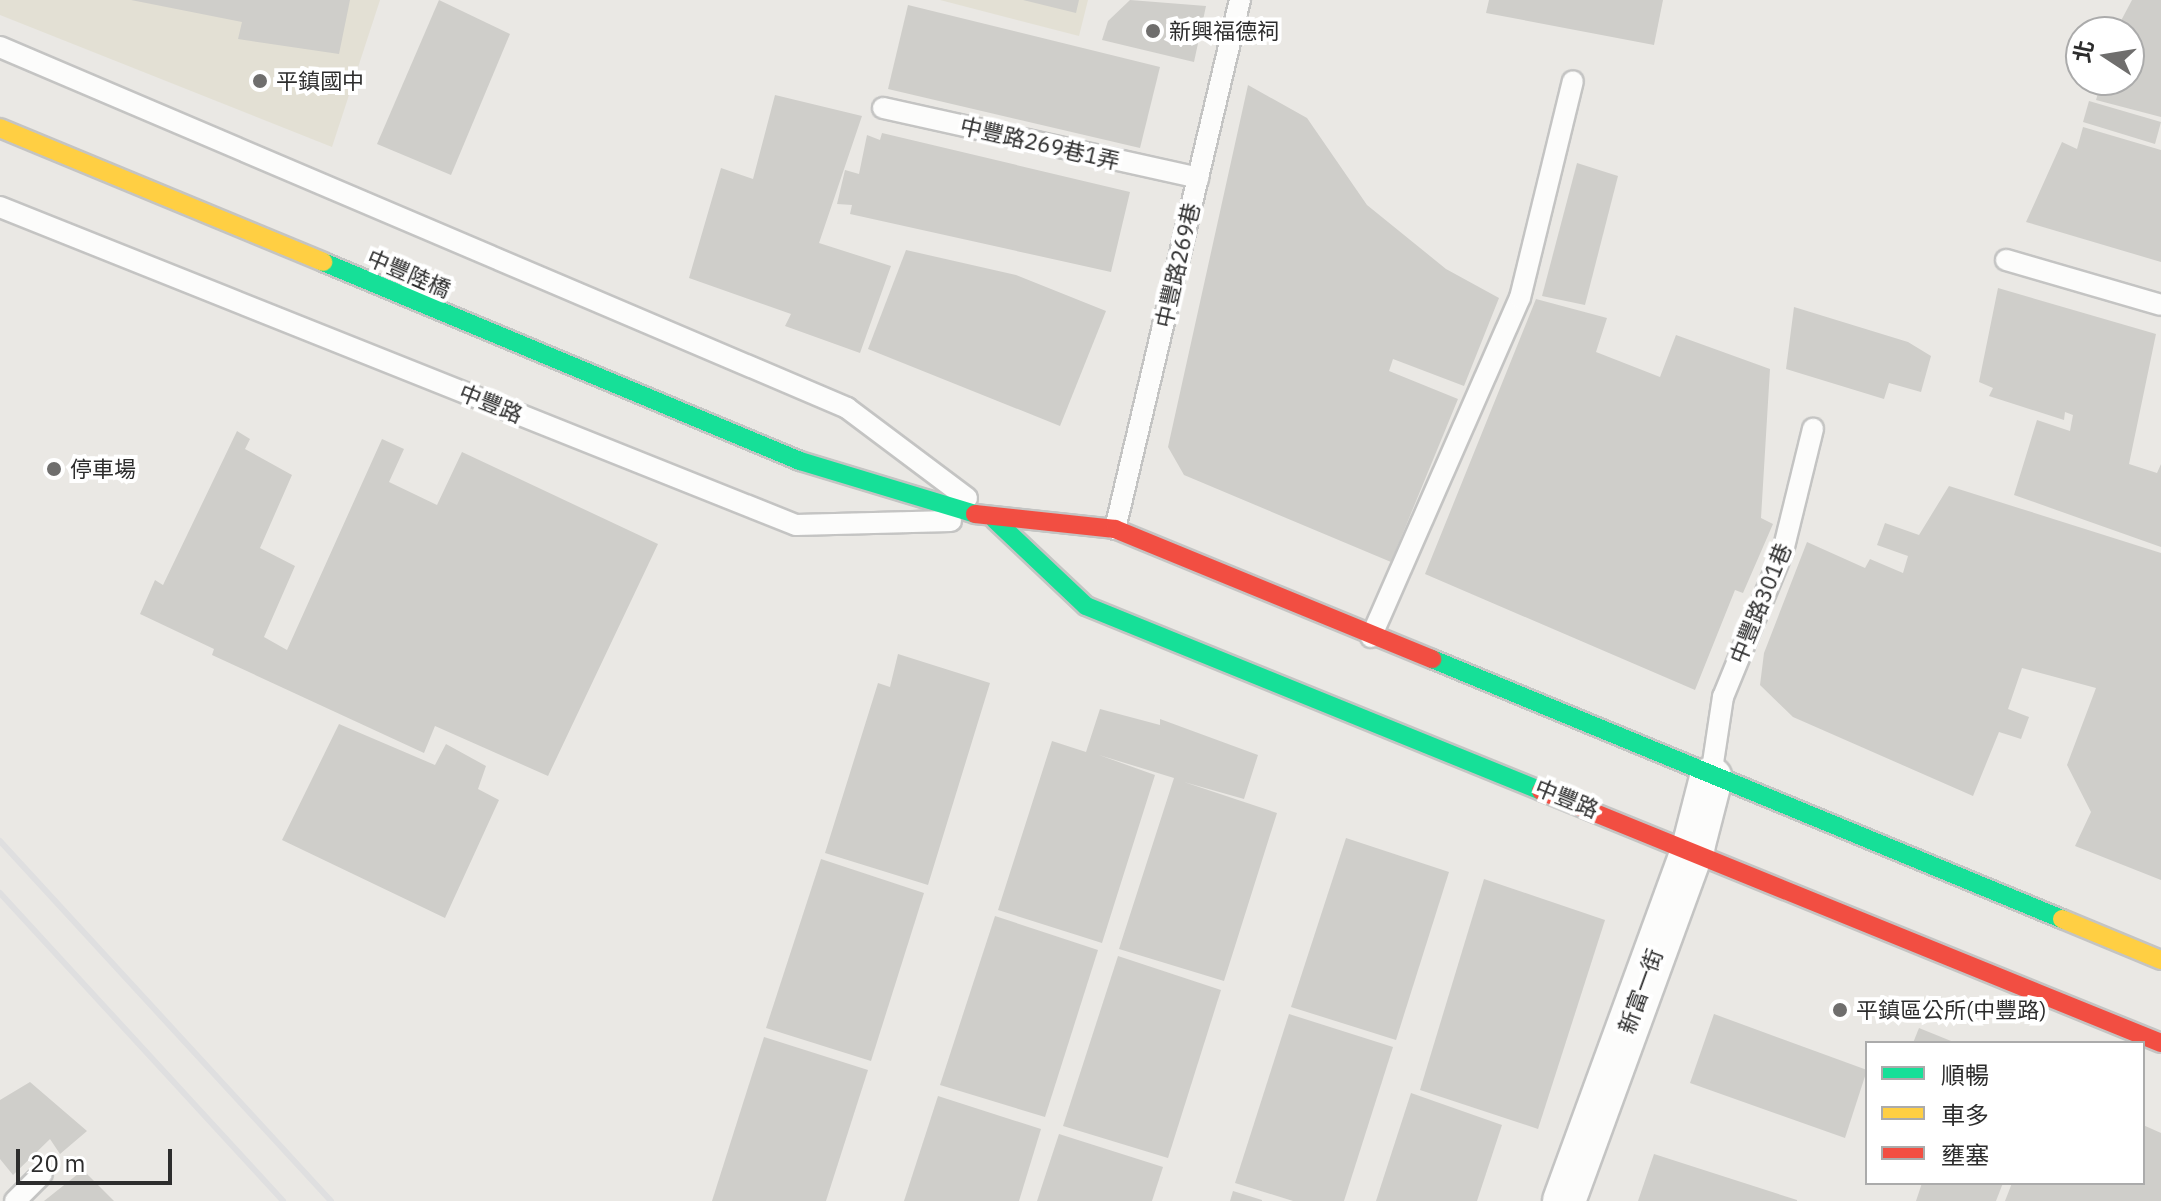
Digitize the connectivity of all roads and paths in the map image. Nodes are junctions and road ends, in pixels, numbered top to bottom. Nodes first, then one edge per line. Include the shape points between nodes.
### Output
1 (1240, 0) edge
2 (0, 47) edge
3 (1573, 81) dead end
4 (883, 108) dead end
5 (0, 128) edge
6 (1198, 178) junction
7 (0, 207) edge
8 (2006, 260) dead end
9 (2161, 305) edge
10 (1813, 429) dead end
11 (800, 461) joint
12 (995, 520) junction
13 (1115, 529) junction
14 (1371, 637) junction
15 (1711, 778) junction
16 (1693, 848) junction
17 (2161, 960) edge
18 (2161, 1043) edge
19 (42, 1174) dead end
20 (15, 1201) edge
21 (1564, 1201) edge

1 - 6 lane, 中豐路269巷
2 - 12 lane via 847,408
3 - 14 lane via 1520,298
4 - 6 lane, 中豐路269巷1弄
5 - 11 main road, 中豐陸橋
6 - 13 lane, 中豐路269巷
7 - 12 lane, 中豐路 via 796,525
8 - 9 lane
10 - 15 lane, 中豐路301巷 via 1783,551 1723,697
11 - 12 main road, 中豐路
12 - 13 main road, 中豐路
12 - 16 main road, 中豐路 via 1086,606
13 - 14 main road, 中豐路
14 - 15 main road, 中豐路
15 - 16 street, 新富一街
15 - 17 main road, 中豐路
16 - 18 main road, 中豐路
16 - 21 street, 新富一街
19 - 20 lane

